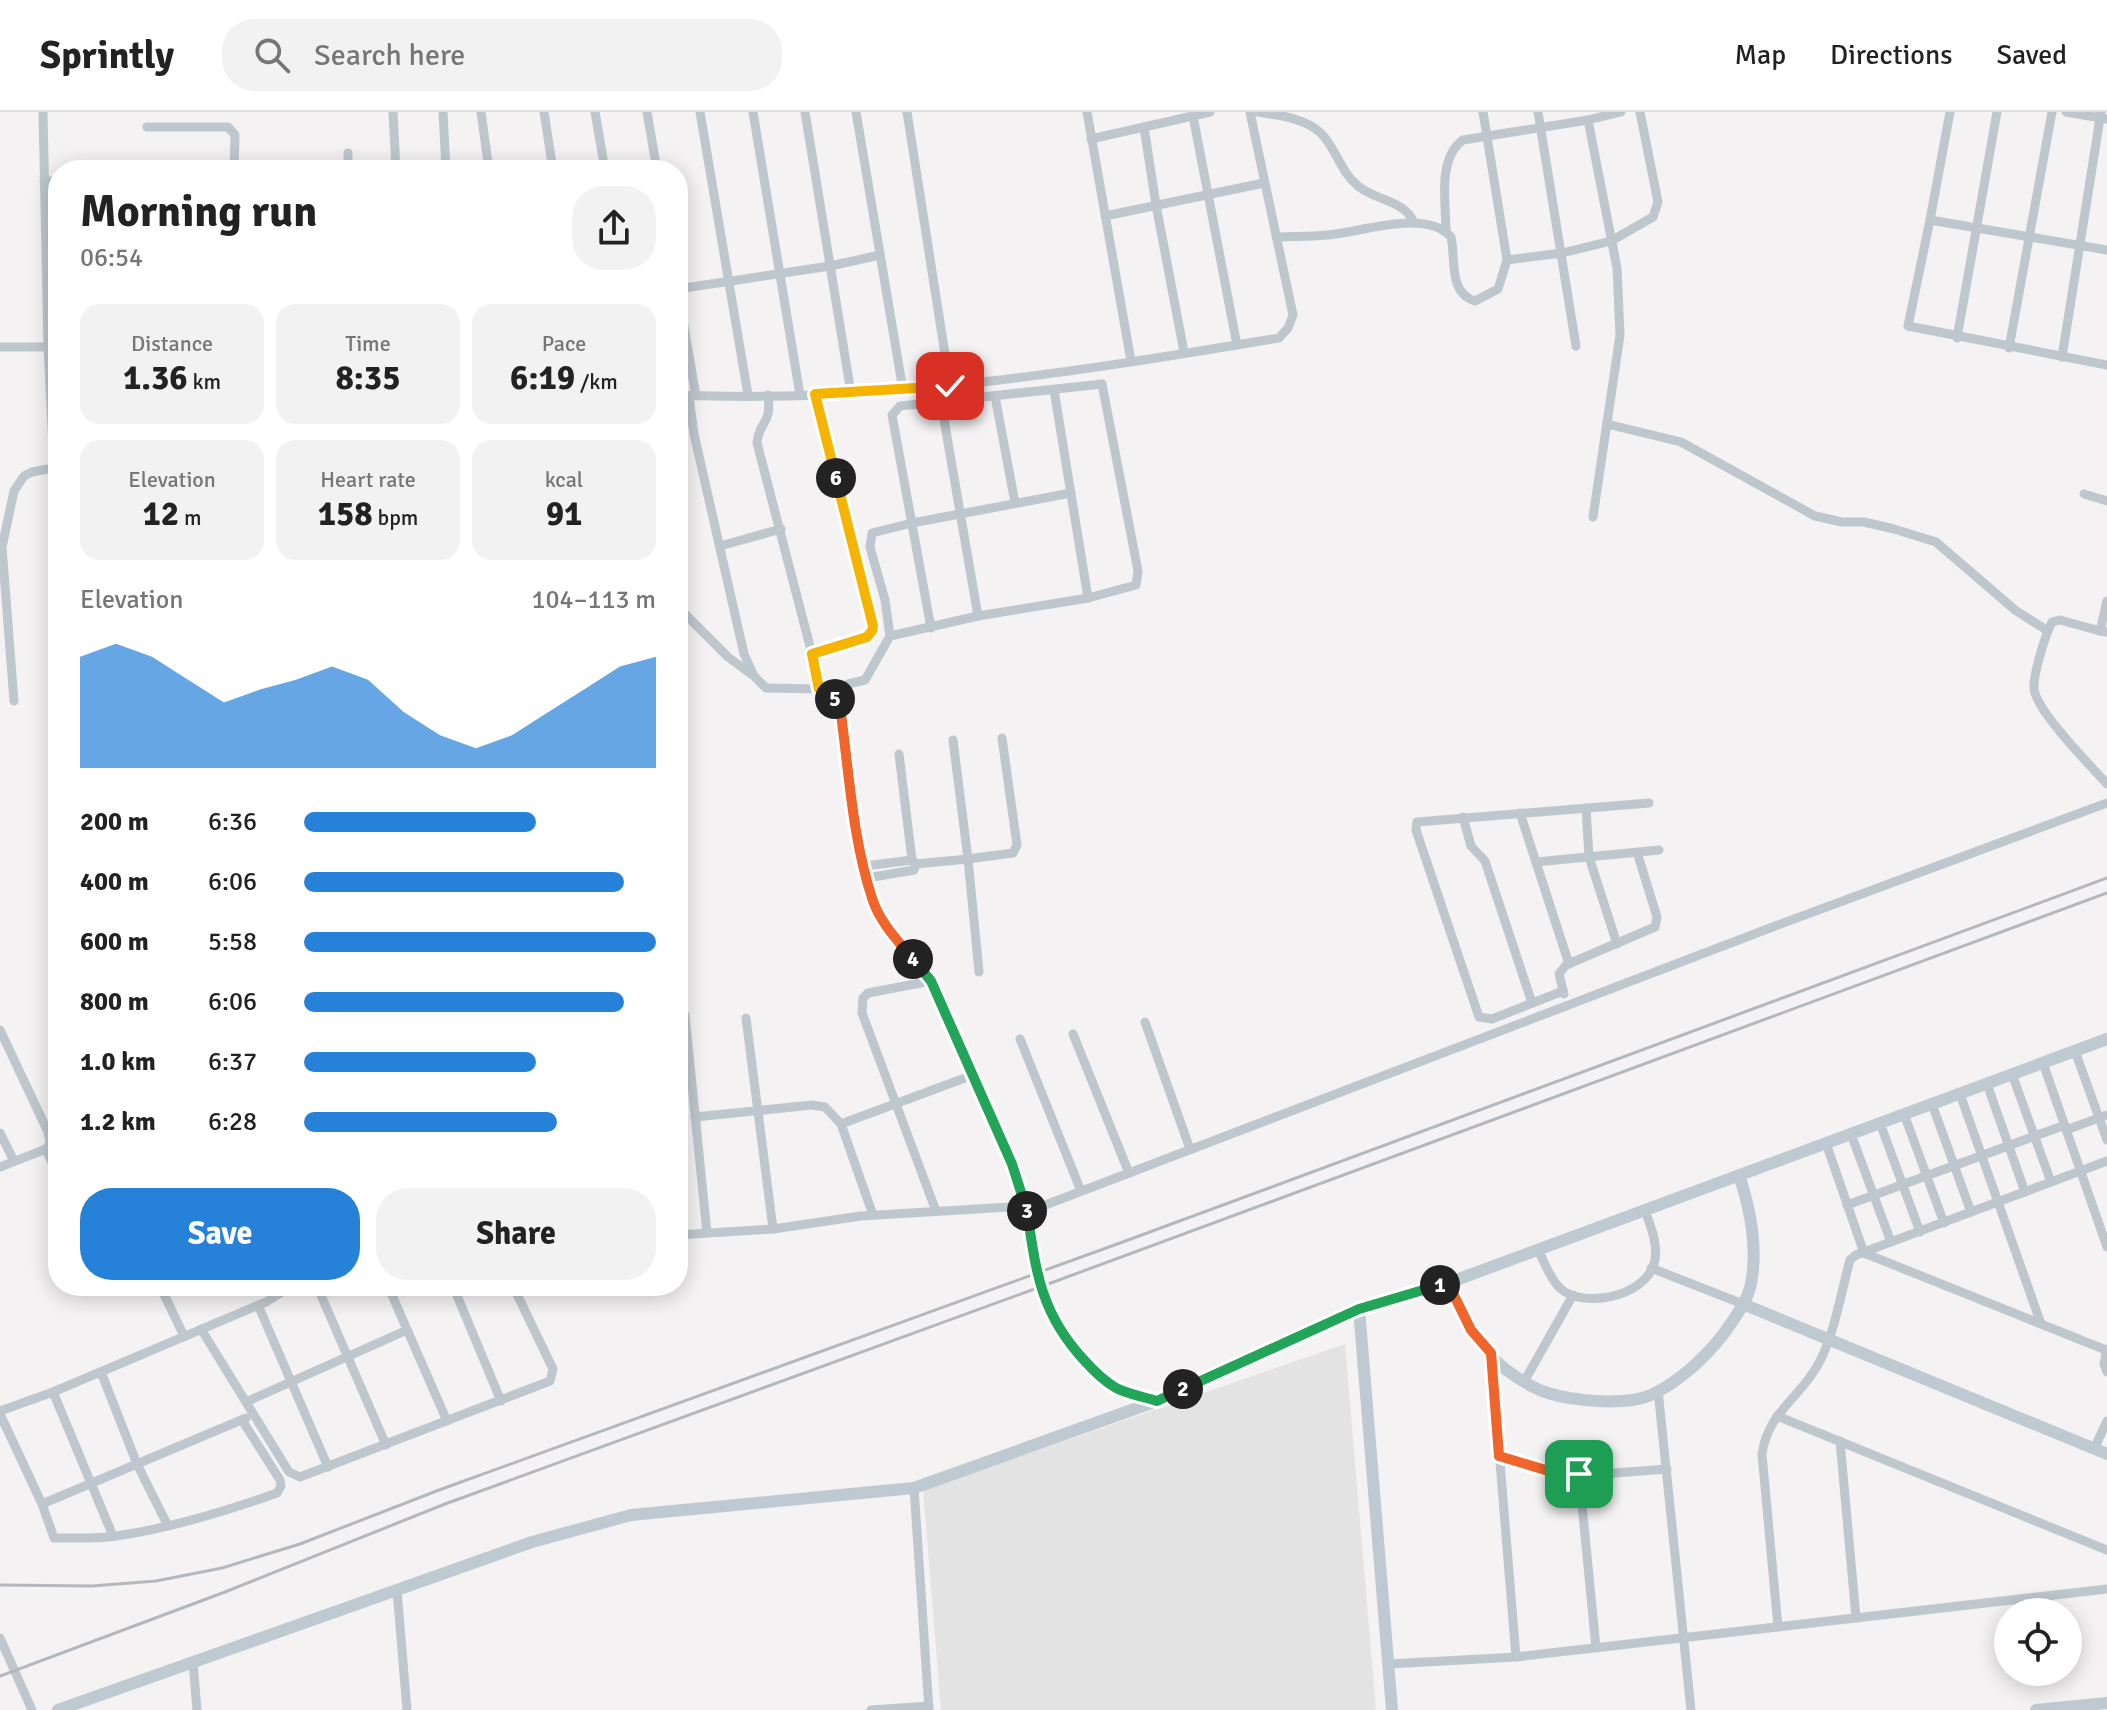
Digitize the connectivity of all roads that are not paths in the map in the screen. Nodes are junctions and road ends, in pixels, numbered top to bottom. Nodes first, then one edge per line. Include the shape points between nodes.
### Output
1 (43, 112) edge
2 (393, 112) edge
3 (443, 112) edge
4 (481, 112) edge
5 (544, 112) edge
6 (595, 112) edge
7 (647, 112) edge
8 (700, 112) edge
9 (753, 112) edge
10 (805, 112) edge
11 (856, 112) edge
12 (907, 112) edge
13 (1087, 112) edge
14 (1210, 112) edge
15 (1250, 112) edge
16 (1258, 112) edge
17 (1483, 112) edge
18 (1538, 112) edge
19 (1621, 112) edge
20 (1640, 112) edge
21 (1950, 112) edge
22 (1997, 112) edge
23 (2052, 112) edge
24 (2066, 112) edge
25 (1193, 116) junction
26 (2103, 117) edge
27 (1588, 120) junction
28 (147, 127) dead end
29 (1144, 127) junction
30 (1541, 127) junction
31 (1488, 136) junction
32 (1091, 139) junction
33 (348, 153) dead end
34 (234, 160) edge
35 (348, 160) edge
36 (395, 160) edge
37 (445, 160) edge
38 (488, 160) edge
39 (551, 160) edge
40 (603, 160) edge
41 (655, 160) edge
42 (44, 181) junction
43 (48, 181) edge
44 (1264, 183) junction
45 (1208, 195) junction
46 (1156, 205) junction
47 (1105, 216) junction
48 (1930, 220) junction
49 (1414, 223) junction
50 (1976, 228) junction
51 (1446, 231) junction
52 (1276, 237) junction
53 (2028, 237) junction
54 (46, 239) joint
55 (1611, 241) junction
56 (2078, 245) junction
57 (2107, 250) edge
58 (1562, 253) junction
59 (880, 255) junction
60 (1507, 260) junction
61 (830, 266) junction
62 (780, 273) junction
63 (730, 281) junction
64 (688, 289) edge
65 (47, 290) joint
66 (48, 300) edge
67 (1957, 338) junction
68 (1237, 345) junction
69 (1576, 346) dead end
70 (0, 347) edge
71 (2009, 348) junction
72 (48, 349) edge
73 (1184, 352) junction
74 (2062, 357) junction
75 (1131, 361) junction
76 (2107, 365) edge
77 (688, 366) edge
78 (950, 386) junction
79 (903, 390) junction
80 (1054, 390) junction
81 (851, 393) junction
82 (815, 394) junction
83 (748, 395) junction
84 (768, 395) junction
85 (800, 395) junction
86 (688, 396) edge
87 (692, 396) junction
88 (995, 396) junction
89 (941, 402) junction
90 (1607, 424) junction
91 (48, 469) edge
92 (1071, 493) junction
93 (2084, 494) dead end
94 (2107, 501) edge
95 (1015, 503) junction
96 (962, 513) junction
97 (1593, 517) dead end
98 (912, 523) junction
99 (781, 529) junction
100 (720, 546) junction
101 (1088, 598) junction
102 (2107, 601) edge
103 (3, 609) edge
104 (978, 616) junction
105 (688, 617) edge
106 (931, 628) junction
107 (2048, 631) junction
108 (2103, 632) edge
109 (890, 636) junction
110 (812, 654) junction
111 (754, 676) junction
112 (819, 689) junction
113 (830, 692) junction
114 (14, 701) dead end
115 (1002, 738) dead end
116 (953, 740) dead end
117 (899, 754) dead end
118 (2107, 784) edge
119 (1649, 803) dead end
120 (2107, 803) edge
121 (1586, 808) junction
122 (1520, 813) junction
123 (1463, 817) junction
124 (1659, 850) dead end
125 (1637, 852) junction
126 (1589, 857) junction
127 (968, 859) junction
128 (914, 862) junction
129 (1536, 862) junction
130 (865, 866) junction
131 (867, 878) junction
132 (1617, 944) junction
133 (1569, 964) junction
134 (979, 972) dead end
135 (931, 981) junction
136 (1563, 991) junction
137 (1532, 1003) junction
138 (1568, 1005) junction
139 (746, 1018) dead end
140 (1145, 1022) dead end
141 (0, 1030) edge
142 (1073, 1034) dead end
143 (1020, 1039) dead end
144 (2107, 1039) edge
145 (688, 1046) edge
146 (2075, 1051) junction
147 (2043, 1063) junction
148 (2012, 1074) junction
149 (973, 1075) junction
150 (1987, 1084) junction
151 (1960, 1094) junction
152 (896, 1104) junction
153 (1932, 1104) junction
154 (758, 1111) junction
155 (1904, 1114) junction
156 (2103, 1116) edge
157 (695, 1117) junction
158 (1880, 1123) junction
159 (841, 1124) junction
160 (2065, 1128) junction
161 (48, 1132) edge
162 (0, 1133) edge
163 (1851, 1134) junction
164 (2034, 1136) junction
165 (2107, 1140) edge
166 (1826, 1143) junction
167 (48, 1146) edge
168 (2009, 1146) junction
169 (46, 1149) junction
170 (1190, 1149) junction
171 (48, 1154) edge
172 (1982, 1156) junction
173 (14, 1161) junction
174 (2107, 1161) edge
175 (1955, 1166) junction
176 (0, 1167) edge
177 (2081, 1171) junction
178 (1129, 1173) junction
179 (1739, 1175) junction
180 (1927, 1176) junction
181 (2051, 1182) junction
182 (1902, 1185) junction
183 (1081, 1191) junction
184 (2025, 1192) junction
185 (1874, 1195) junction
186 (1999, 1202) junction
187 (1847, 1205) junction
188 (1027, 1209) junction
189 (1645, 1210) junction
190 (936, 1211) junction
191 (1971, 1212) junction
192 (873, 1215) junction
193 (1944, 1223) junction
194 (773, 1229) junction
195 (1920, 1232) junction
196 (707, 1233) junction
197 (688, 1234) edge
198 (1891, 1242) junction
199 (2107, 1247) edge
200 (1538, 1250) junction
201 (1864, 1253) junction
202 (1651, 1268) junction
203 (1448, 1283) junction
204 (1573, 1295) junction
205 (165, 1296) edge
206 (274, 1296) edge
207 (321, 1296) edge
208 (392, 1296) edge
209 (457, 1296) edge
210 (518, 1296) edge
211 (1743, 1304) junction
212 (258, 1305) junction
213 (1359, 1309) junction
214 (2041, 1324) junction
215 (201, 1329) junction
216 (407, 1330) junction
217 (184, 1336) junction
218 (1828, 1339) junction
219 (2107, 1350) edge
220 (1491, 1353) junction
221 (347, 1357) junction
222 (101, 1372) junction
223 (2107, 1372) edge
224 (1525, 1380) junction
225 (291, 1382) junction
226 (1658, 1390) junction
227 (53, 1392) junction
228 (501, 1401) junction
229 (1157, 1401) junction
230 (246, 1402) junction
231 (0, 1413) edge
232 (253, 1415) junction
233 (1777, 1416) junction
234 (242, 1420) junction
235 (447, 1421) junction
236 (2107, 1421) edge
237 (1840, 1441) junction
238 (386, 1445) junction
239 (2101, 1452) edge
240 (1499, 1456) junction
241 (137, 1464) junction
242 (328, 1467) junction
243 (1667, 1469) junction
244 (1579, 1474) junction
245 (92, 1483) junction
246 (914, 1488) junction
247 (42, 1504) junction
248 (168, 1526) junction
249 (113, 1536) junction
250 (2107, 1550) edge
251 (2107, 1589) edge
252 (397, 1590) junction
253 (1856, 1618) junction
254 (1778, 1627) junction
255 (0, 1638) edge
256 (1684, 1638) junction
257 (1596, 1648) junction
258 (1516, 1657) junction
259 (193, 1662) junction
260 (1389, 1664) junction
261 (2107, 1703) edge
262 (929, 1708) edge
263 (32, 1710) edge
264 (58, 1710) edge
265 (197, 1710) edge
266 (407, 1710) edge
267 (871, 1710) edge
268 (1392, 1710) edge
269 (1691, 1710) edge
270 (2036, 1710) edge

1 - 42 street
2 - 36 street
3 - 37 street
4 - 38 street
5 - 39 street
6 - 40 street
7 - 41 street
8 - 63 street
9 - 62 street
10 - 61 street
11 - 59 street
12 - 78 street
13 - 32 street
14 - 25 street
15 - 44 street
16 - 49 street via 1315,128 1359,187 1403,207
17 - 31 street
18 - 30 street
19 - 27 street
20 - 55 street via 1657,209 1653,217
21 - 48 street
22 - 50 street
23 - 53 street
24 - 26 street
25 - 29 street
25 - 45 street
26 - 56 street
27 - 30 street
27 - 55 street
28 - 34 street via 228,127 235,135
29 - 32 street
29 - 46 street
30 - 31 street
30 - 58 street
31 - 51 street via 1463,140 1449,156
31 - 60 street
32 - 47 street
33 - 35 street
42 - 43 street
42 - 54 street
44 - 45 street
44 - 52 street
45 - 46 street
45 - 68 street
46 - 47 street
46 - 73 street
47 - 75 street
48 - 50 street
48 - 67 street via 1907,322 1912,329
49 - 51 street
49 - 52 street
50 - 53 street
50 - 67 street
51 - 60 street via 1456,284 1466,298 1475,301 1498,289
52 - 68 street via 1293,315 1279,338
53 - 56 street
53 - 71 street
54 - 65 street
55 - 58 street
55 - 90 street via 1620,335
56 - 57 street
56 - 74 street
58 - 60 street
58 - 69 street
59 - 61 street
59 - 79 street
61 - 62 street
61 - 81 street
62 - 63 street
62 - 85 street
63 - 64 street
63 - 83 street
65 - 66 street
67 - 71 street
68 - 73 street
70 - 72 street
71 - 74 street
73 - 75 street
74 - 76 street
75 - 78 street
77 - 87 street
78 - 79 street
79 - 81 street
80 - 88 street
80 - 92 street
80 - 101 street via 1098,383 1105,388 1138,571 1133,587
81 - 82 street
82 - 85 street
82 - 110 street via 873,626 867,637
83 - 84 street
83 - 87 street
84 - 85 street
84 - 99 street via 768,422 757,443
86 - 87 street
87 - 100 street via 694,434
88 - 89 street
88 - 95 street
89 - 96 street
89 - 98 street via 900,406 892,415
90 - 97 street
90 - 107 street via 1681,442 1815,516 1864,522 1936,542 2015,610
91 - 103 street via 24,476 14,491 2,547
92 - 95 street
92 - 101 street
93 - 94 street
95 - 96 street
96 - 98 street
96 - 104 street
98 - 106 street
98 - 109 street via 877,530 870,539
99 - 100 street
99 - 110 street
100 - 111 street via 744,654
101 - 104 street
102 - 108 street
103 - 114 street
104 - 106 street
105 - 111 street
106 - 109 street
107 - 108 street via 2056,620
107 - 118 street via 2034,686 2038,699
109 - 113 street via 865,680
110 - 112 street
111 - 112 street via 766,688
112 - 113 street
113 - 130 street via 840,707
115 - 127 street via 1015,851
116 - 127 street
117 - 128 street
119 - 121 street
120 - 138 street
121 - 122 street
121 - 126 street
122 - 123 street
122 - 129 street
123 - 137 street via 1471,846 1485,861
123 - 137 street via 1421,820 1416,825 1476,1014 1492,1019
124 - 125 street
125 - 126 street
125 - 132 street via 1657,922 1651,930
126 - 129 street
126 - 132 street
127 - 128 street
127 - 134 street
128 - 130 street
128 - 131 street via 914,870
129 - 133 street
130 - 131 street
131 - 135 street via 884,924
132 - 133 street
133 - 136 street via 1559,974
135 - 149 street
135 - 152 street via 863,998 862,1013
136 - 137 street
136 - 138 street
138 - 170 street
139 - 154 street
140 - 170 street
141 - 161 street
142 - 178 street
143 - 183 street
144 - 146 main road
145 - 157 street
146 - 147 main road
146 - 156 street
147 - 148 main road
147 - 160 street
148 - 150 main road
148 - 164 street
149 - 152 street
149 - 188 street
150 - 151 main road
150 - 168 street
151 - 153 main road
151 - 172 street
152 - 159 street
152 - 190 street
153 - 155 main road
153 - 175 street
154 - 157 street
154 - 159 street via 817,1105
154 - 194 street
155 - 158 main road
155 - 180 street
156 - 160 street
156 - 165 street
157 - 196 street
158 - 163 main road
158 - 182 street
159 - 192 street
160 - 164 street
160 - 177 street
162 - 173 street
163 - 166 main road
163 - 185 street
164 - 168 street
164 - 181 street
166 - 179 main road
166 - 187 street
167 - 169 street
168 - 172 street
168 - 184 street
169 - 171 street
169 - 173 street
170 - 178 street
172 - 175 street
172 - 186 street
173 - 176 street
174 - 177 street
175 - 180 street
175 - 191 street
177 - 181 street
177 - 199 street
178 - 183 street
179 - 189 main road
179 - 211 main road via 1752,1237 1752,1280
180 - 182 street
180 - 193 street
181 - 184 street
182 - 185 street
182 - 195 street
183 - 188 street
184 - 186 street
185 - 187 street
185 - 198 street
186 - 191 street
186 - 214 street
187 - 201 street
188 - 190 street
188 - 229 street via 1040,1287 1066,1340 1116,1388
189 - 200 main road
189 - 202 street via 1655,1246
190 - 192 street
191 - 193 street
192 - 194 street
193 - 195 street
194 - 196 street
195 - 198 street
196 - 197 street
198 - 201 street
200 - 203 main road
200 - 204 street via 1563,1291
201 - 214 street
201 - 218 street via 1850,1260
202 - 204 street via 1642,1282 1614,1296 1587,1300
202 - 211 street
203 - 213 main road
203 - 220 main road via 1471,1330
204 - 224 street
205 - 217 street
206 - 212 street
207 - 221 street
208 - 216 street
209 - 228 street
210 - 228 street via 553,1376
211 - 218 main road
211 - 226 main road via 1711,1350
212 - 215 street
212 - 225 street
213 - 229 main road
213 - 260 main road
214 - 219 street
215 - 217 street
215 - 230 street
216 - 221 street
216 - 235 street
217 - 222 street
218 - 233 street via 1810,1377
218 - 239 main road
219 - 223 street
220 - 224 main road
220 - 240 street
221 - 225 street
221 - 238 street
222 - 227 street
222 - 241 street
224 - 226 main road via 1546,1393 1603,1402
225 - 230 street
225 - 242 street
226 - 243 street
227 - 231 street
227 - 245 street
228 - 235 street
229 - 246 main road
230 - 232 street
231 - 247 street
232 - 234 street
232 - 242 street via 289,1472 300,1477
233 - 237 street
233 - 254 street via 1764,1436 1762,1454
234 - 241 street
234 - 248 street via 280,1480 277,1493
235 - 238 street
236 - 239 street
237 - 250 street
237 - 253 street
238 - 242 street
240 - 244 street
240 - 258 street
241 - 245 street
241 - 248 street
243 - 244 street
243 - 256 street
244 - 257 street
245 - 247 street
245 - 249 street
246 - 252 main road via 631,1515 532,1542
246 - 262 street
247 - 249 street via 54,1538
248 - 249 street
251 - 253 street
252 - 259 main road
252 - 266 street
253 - 254 street
254 - 256 street
255 - 263 street
256 - 257 street
256 - 269 street
257 - 258 street
258 - 260 street
259 - 264 main road
259 - 265 street
260 - 268 main road
261 - 270 main road
262 - 267 street

